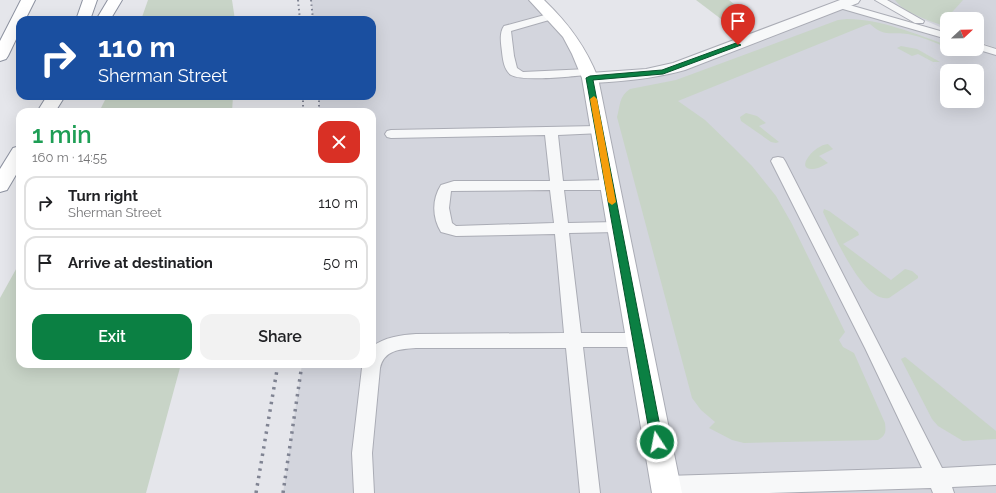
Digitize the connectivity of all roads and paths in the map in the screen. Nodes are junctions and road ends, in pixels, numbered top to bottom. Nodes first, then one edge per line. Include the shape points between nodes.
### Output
1 (28, 0) edge
2 (90, 0) edge
3 (115, 0) edge
4 (536, 0) edge
5 (880, 0) edge
6 (846, 3) edge
7 (20, 16) edge
8 (85, 16) edge
9 (105, 16) edge
10 (552, 16) junction
11 (16, 24) edge
12 (940, 32) edge
13 (940, 33) edge
14 (984, 48) edge
15 (996, 52) edge
16 (0, 56) edge
17 (589, 75) junction
18 (598, 130) junction
19 (551, 131) junction
20 (391, 134) dead end
21 (16, 159) edge
22 (778, 160) dead end
23 (609, 184) junction
24 (0, 185) edge
25 (557, 185) junction
26 (617, 227) junction
27 (562, 228) junction
28 (638, 340) junction
29 (575, 341) junction
30 (376, 355) edge
31 (371, 368) edge
32 (996, 474) edge
33 (940, 485) edge
34 (666, 490) edge
35 (364, 493) edge
36 (590, 493) edge

1 - 7 main road
2 - 8 main road
3 - 9 main road
4 - 10 main road
5 - 12 lane
6 - 13 lane via 858,10
6 - 17 street via 679,67 656,72
10 - 17 main road via 573,40
10 - 17 lane via 508,28 506,31 512,70 524,74
11 - 16 main road
14 - 15 lane
17 - 18 main road
18 - 19 lane
18 - 23 main road
19 - 20 lane
19 - 25 lane
21 - 24 main road
22 - 33 lane
23 - 25 lane
23 - 26 main road
25 - 27 lane
25 - 27 lane via 446,188 442,195 442,220 446,228 456,231
26 - 27 lane
26 - 28 main road
27 - 29 lane
28 - 29 lane
28 - 34 main road
29 - 30 lane via 398,342 383,348
29 - 36 lane
31 - 35 lane via 362,453
32 - 33 lane
33 - 34 lane

